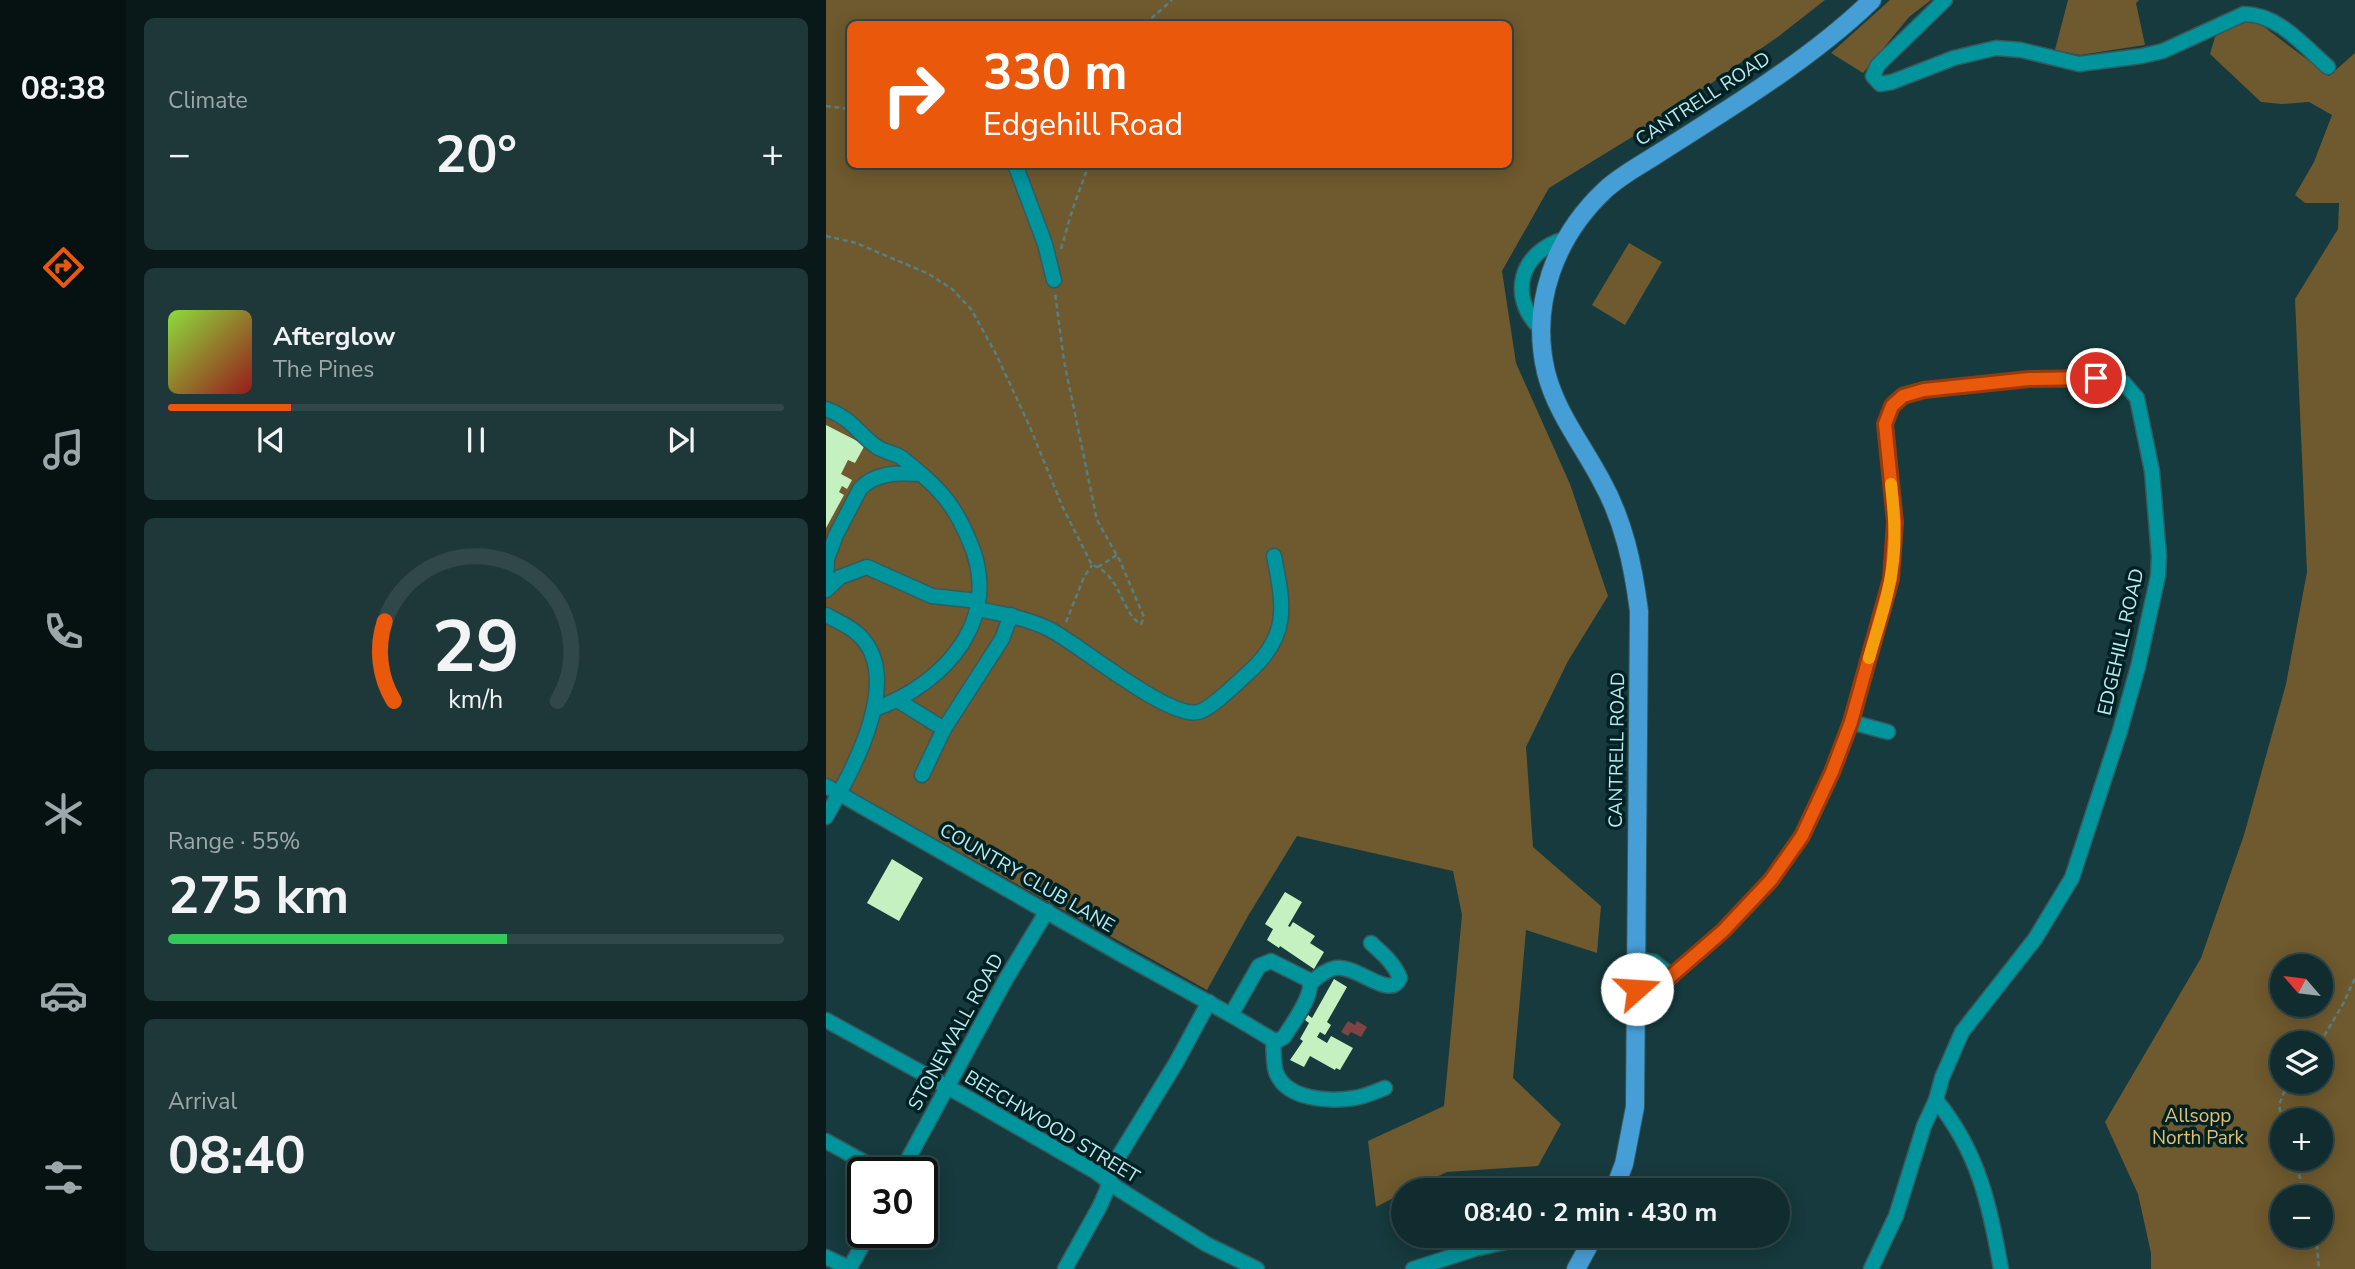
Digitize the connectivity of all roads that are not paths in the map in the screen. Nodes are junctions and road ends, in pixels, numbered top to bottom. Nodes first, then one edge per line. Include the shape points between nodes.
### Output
1 (1872, 0) edge
2 (1945, 0) edge
3 (2329, 67) dead end
4 (1016, 168) edge
5 (1564, 239) junction
6 (1054, 280) road end
7 (1541, 329) junction
8 (826, 409) edge
9 (919, 474) junction
10 (1274, 556) dead end
11 (826, 589) edge
12 (978, 605) junction
13 (826, 615) edge
14 (1011, 615) junction
15 (897, 700) junction
16 (874, 709) junction
17 (1851, 722) junction
18 (944, 729) junction
19 (1888, 732) dead end
20 (922, 775) dead end
21 (833, 790) edge
22 (826, 817) edge
23 (1047, 911) junction
24 (1371, 943) dead end
25 (1636, 959) junction
26 (1672, 976) junction
27 (1311, 983) junction
28 (1637, 989) junction
29 (1209, 1002) junction
30 (1231, 1015) junction
31 (826, 1020) edge
32 (1273, 1040) junction
33 (946, 1087) junction
34 (1385, 1088) dead end
35 (1936, 1100) junction
36 (826, 1141) edge
37 (855, 1157) edge
38 (909, 1157) edge
39 (1619, 1178) edge
40 (1108, 1181) junction
41 (861, 1248) edge
42 (1479, 1248) edge
43 (1587, 1248) edge
44 (826, 1257) edge
45 (849, 1269) edge
46 (1065, 1269) edge
47 (1257, 1269) edge
48 (1413, 1269) edge
49 (1576, 1269) edge
50 (1871, 1269) edge
51 (2001, 1269) edge

1 - 5 main road, CANTRELL ROAD via 1769,83 1606,189
2 - 3 street via 1878,65 1873,76 1880,84 1996,48 2079,64 2141,56 2163,51 2244,14 2269,18
4 - 6 street
5 - 7 main road, CANTRELL ROAD via 1549,277
5 - 7 street, CANTRELL ROAD via 1535,255 1524,275 1522,298
7 - 25 main road, CANTRELL ROAD via 1546,373 1557,405 1612,502 1634,575 1639,611
8 - 9 street via 852,422 878,448 900,457
9 - 11 street via 886,475 860,489 836,535
9 - 12 street via 938,490 963,524 977,559
10 - 14 street via 1282,618 1273,646 1213,705 1197,713 1172,707 1060,635
11 - 12 street via 840,577 867,566 932,596
12 - 14 street
12 - 15 street via 972,625 945,665
13 - 16 street via 867,644 875,667
14 - 18 street via 990,660
15 - 16 street
15 - 18 street
16 - 21 street via 867,734
17 - 19 street
17 - 26 street, EDGEHILL ROAD via 1832,772 1788,859 1723,931
17 - 35 street, EDGEHILL ROAD via 1891,579 1895,522 1885,424 1894,404 1924,390 2029,379 2106,378 2124,383 2137,398 2144,422 2159,556 2138,667 2072,878 2035,939 1962,1032
18 - 20 street
21 - 22 street
21 - 23 street, COUNTRY CLUB LANE
23 - 29 street, COUNTRY CLUB LANE
23 - 33 street, STONEWALL ROAD
24 - 27 street via 1397,970 1397,985 1385,986 1338,967
25 - 26 street via 1654,962
25 - 28 main road, CANTRELL ROAD
26 - 28 street, EDGEHILL ROAD via 1657,987
27 - 30 street via 1275,961 1264,962
27 - 32 street via 1310,993 1284,1037
28 - 39 main road, CANTRELL ROAD via 1635,1107
29 - 30 street, COUNTRY CLUB LANE
29 - 40 street
30 - 32 street, COUNTRY CLUB LANE
31 - 33 street, BEECHWOOD STREET
32 - 34 street via 1277,1073 1288,1089 1329,1100 1356,1098
33 - 38 street, STONEWALL ROAD
33 - 40 street, BEECHWOOD STREET
35 - 50 street via 1896,1216
35 - 51 street via 1954,1122 1974,1161
36 - 37 street
40 - 46 street via 1100,1206
40 - 47 street, BEECHWOOD STREET via 1206,1244
41 - 45 street
42 - 48 street
43 - 49 main road
44 - 45 street

